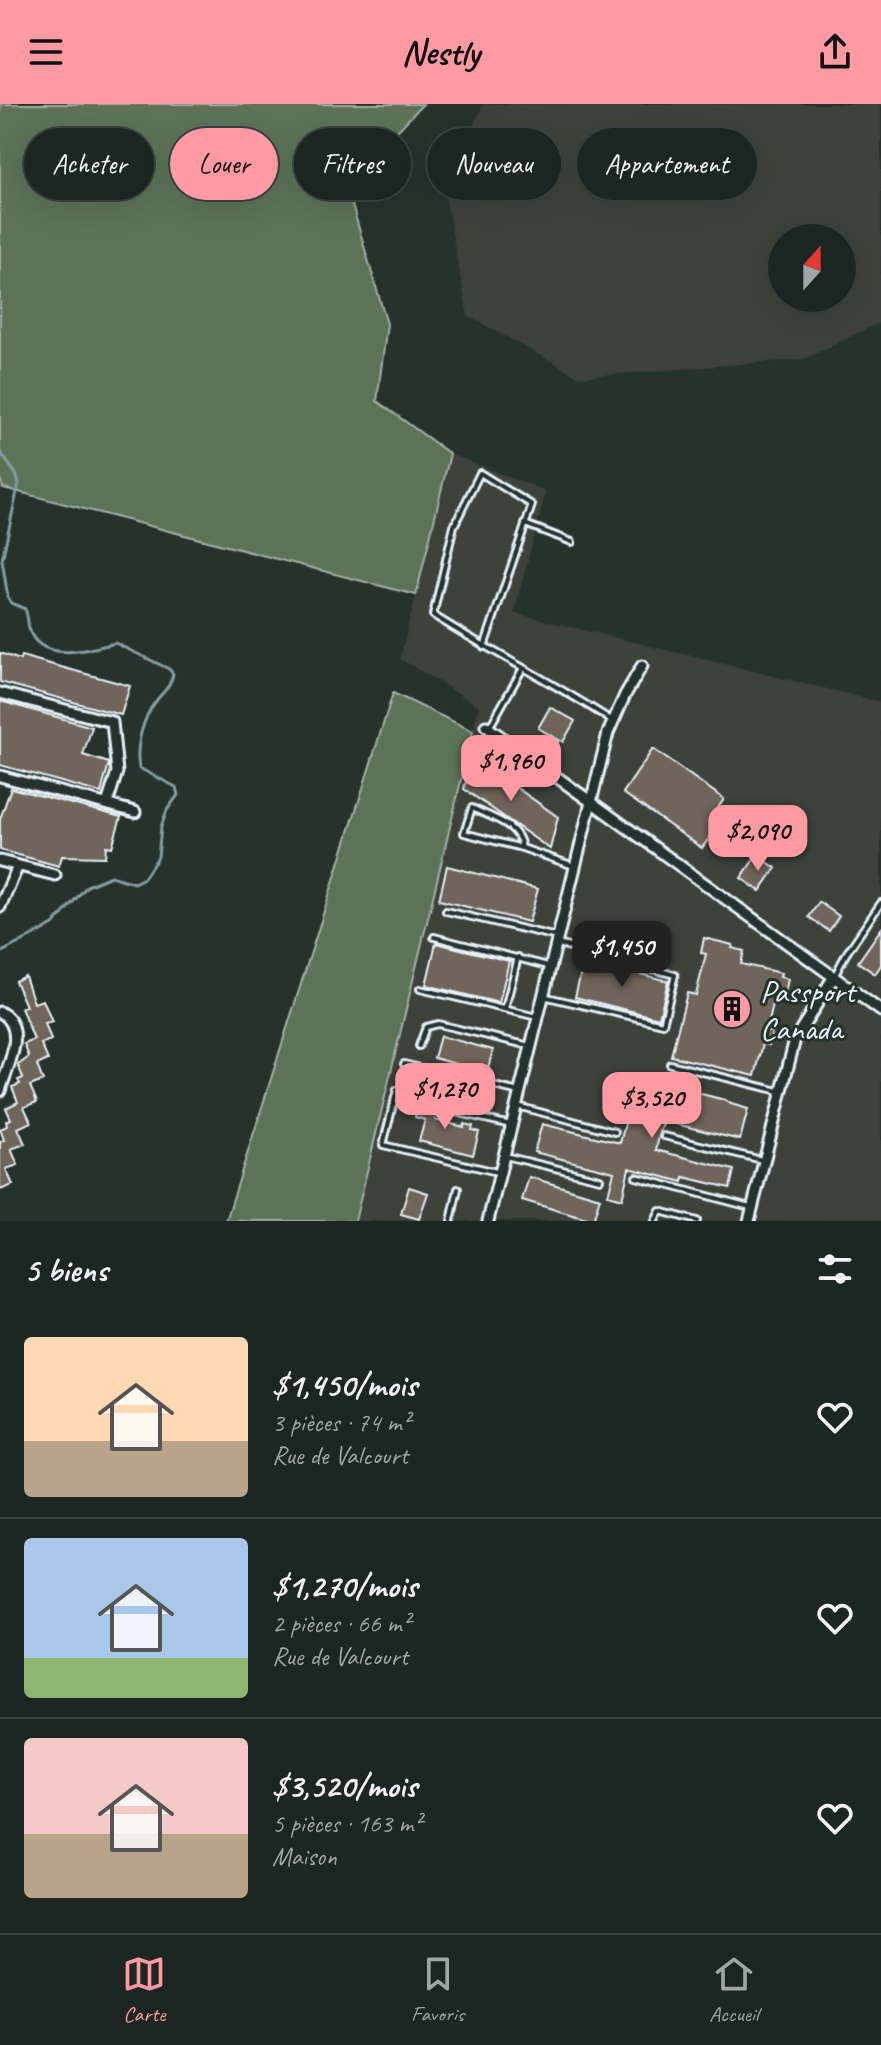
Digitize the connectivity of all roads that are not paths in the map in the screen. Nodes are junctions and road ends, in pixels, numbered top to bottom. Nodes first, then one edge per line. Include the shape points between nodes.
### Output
1 (525, 524) junction
2 (572, 542) dead end
3 (484, 647) junction
4 (642, 666) dead end
5 (523, 668) junction
6 (0, 693) edge
7 (613, 721) junction
8 (487, 727) joint
9 (554, 742) dead end
10 (539, 765) junction
11 (0, 776) edge
12 (590, 802) junction
13 (107, 804) junction
14 (135, 812) dead end
15 (522, 848) junction
16 (0, 861) edge
17 (18, 866) junction
18 (574, 866) junction
19 (55, 875) dead end
20 (881, 903) edge
21 (0, 907) edge
22 (446, 911) dead end
23 (434, 937) dead end
24 (556, 940) junction
25 (518, 957) junction
26 (550, 966) junction
27 (833, 978) junction
28 (420, 989) dead end
29 (542, 996) junction
30 (505, 1009) junction
31 (881, 1011) edge
32 (0, 1012) edge
33 (537, 1017) junction
34 (419, 1046) dead end
35 (530, 1046) junction
36 (404, 1064) dead end
37 (670, 1064) dead end
38 (0, 1091) edge
39 (519, 1092) junction
40 (781, 1092) junction
41 (516, 1106) junction
42 (511, 1125) junction
43 (615, 1132) dead end
44 (664, 1136) dead end
45 (504, 1155) junction
46 (764, 1160) junction
47 (499, 1172) junction
48 (636, 1177) dead end
49 (600, 1179) dead end
50 (458, 1189) dead end
51 (753, 1207) junction
52 (451, 1221) edge
53 (488, 1221) edge
54 (655, 1221) edge
55 (697, 1221) edge
56 (749, 1221) edge

1 - 2 lane
1 - 3 lane
1 - 3 lane via 532,505 480,473 454,526 433,615
3 - 5 lane
4 - 7 street
5 - 7 lane
5 - 8 lane
6 - 13 street via 112,722 118,763
7 - 12 street
8 - 10 street
9 - 10 lane
10 - 12 street
11 - 13 street
12 - 18 street
12 - 27 street
13 - 14 street
15 - 15 lane via 464,833 472,808 512,827
15 - 18 lane
16 - 17 street
17 - 19 street
17 - 21 street
18 - 24 street
20 - 27 lane
22 - 24 lane
23 - 25 lane
24 - 26 street
24 - 29 lane via 675,975 663,1024
25 - 26 lane
25 - 30 lane
26 - 29 street
27 - 31 street
27 - 40 street via 795,1039
28 - 30 lane
29 - 33 street
30 - 33 lane
32 - 38 street via 12,1022 16,1036
33 - 35 street
34 - 35 lane via 426,1027 438,1024
35 - 39 street
36 - 39 lane
37 - 40 lane
39 - 41 street
40 - 46 street
41 - 42 street
41 - 43 lane
42 - 45 street
42 - 47 lane via 455,1112 444,1102 397,1090 383,1145
44 - 46 lane
45 - 47 street
45 - 49 lane
46 - 51 street
47 - 53 street
48 - 51 lane
50 - 52 lane
51 - 56 street
54 - 55 lane via 660,1211

